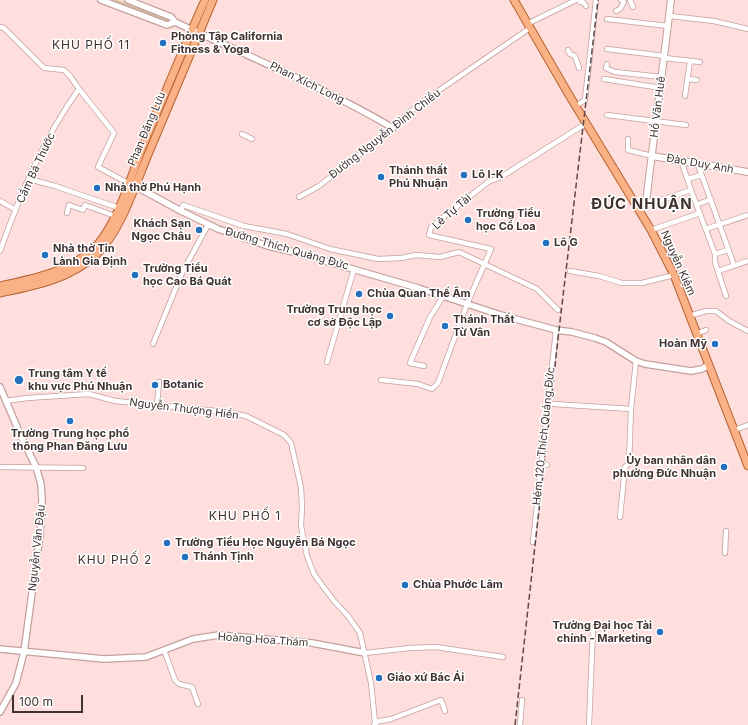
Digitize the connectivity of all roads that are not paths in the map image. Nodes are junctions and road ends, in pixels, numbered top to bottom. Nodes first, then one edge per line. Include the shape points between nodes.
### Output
1 (101, 0) edge
2 (128, 0) edge
3 (205, 0) edge
4 (213, 0) edge
5 (514, 0) edge
6 (578, 0) edge
7 (596, 0) edge
8 (621, 0) edge
9 (630, 0) edge
10 (671, 0) edge
11 (137, 2) edge
12 (586, 6) dead end
13 (633, 7) dead end
14 (616, 11) dead end
15 (670, 16) junction
16 (607, 19) dead end
17 (175, 22) junction
18 (0, 26) edge
19 (528, 26) junction
20 (668, 26) junction
21 (748, 29) edge
22 (191, 30) junction
23 (199, 34) junction
24 (606, 49) dead end
25 (568, 50) dead end
26 (665, 57) junction
27 (690, 61) junction
28 (700, 62) dead end
29 (606, 64) dead end
30 (579, 68) dead end
31 (662, 77) junction
32 (604, 79) dead end
33 (688, 79) junction
34 (698, 80) dead end
35 (661, 88) junction
36 (79, 89) junction
37 (685, 96) dead end
38 (576, 106) junction
39 (607, 115) dead end
40 (657, 122) junction
41 (686, 125) dead end
42 (582, 126) dead end
43 (393, 128) junction
44 (242, 134) dead end
45 (252, 139) dead end
46 (628, 139) dead end
47 (652, 156) junction
48 (681, 160) junction
49 (697, 162) junction
50 (748, 172) edge
51 (701, 175) junction
52 (29, 179) junction
53 (688, 179) junction
54 (132, 184) junction
55 (691, 190) junction
56 (299, 197) dead end
57 (711, 199) junction
58 (0, 201) edge
59 (646, 202) junction
60 (696, 205) junction
61 (119, 208) junction
62 (16, 210) junction
63 (181, 211) junction
64 (640, 212) junction
65 (67, 213) dead end
66 (203, 213) junction
67 (700, 213) junction
68 (748, 215) edge
69 (115, 216) junction
70 (220, 219) junction
71 (200, 221) junction
72 (719, 224) junction
73 (208, 225) junction
74 (216, 228) junction
75 (706, 229) junction
76 (651, 230) junction
77 (728, 250) junction
78 (0, 251) edge
79 (715, 254) junction
80 (748, 261) edge
81 (485, 264) junction
82 (734, 266) junction
83 (354, 269) junction
84 (570, 271) dead end
85 (718, 271) junction
86 (674, 275) junction
87 (0, 286) edge
88 (0, 293) edge
89 (444, 295) junction
90 (726, 296) dead end
91 (467, 304) junction
92 (558, 310) dead end
93 (689, 316) junction
94 (556, 330) junction
95 (706, 330) dead end
96 (748, 331) edge
97 (696, 334) junction
98 (154, 344) dead end
99 (636, 361) junction
100 (327, 362) dead end
101 (709, 365) junction
102 (424, 366) dead end
103 (381, 380) dead end
104 (159, 382) dead end
105 (0, 386) edge
106 (6, 401) junction
107 (553, 404) dead end
108 (157, 405) junction
109 (631, 409) junction
110 (748, 425) edge
111 (734, 430) junction
112 (746, 456) edge
113 (541, 463) junction
114 (547, 464) dead end
115 (748, 466) edge
116 (0, 467) edge
117 (36, 467) junction
118 (83, 468) dead end
119 (620, 517) dead end
120 (726, 530) dead end
121 (533, 542) dead end
122 (725, 553) dead end
123 (593, 629) dead end
124 (0, 649) edge
125 (164, 650) junction
126 (24, 652) junction
127 (365, 653) junction
128 (503, 657) dead end
129 (522, 700) dead end
130 (198, 704) dead end
131 (445, 711) dead end
132 (0, 712) edge
133 (375, 724) edge
134 (520, 725) edge
135 (589, 725) edge

1 - 17 street, Phan Xích Long via 167,25
2 - 11 street, Phan Xích Long
3 - 22 main road, Phan Đăng Lưu
4 - 23 main road, Phan Đăng Lưu
5 - 19 main road, Nguyễn Kiệm
6 - 12 street
6 - 19 street, Đường Nguyễn Đình Chiểu
7 - 38 street via 585,100
8 - 14 street via 624,2
9 - 13 street
10 - 15 main road, Hồ Văn Huê
11 - 17 street, Phan Xích Long via 171,17
15 - 20 main road, Hồ Văn Huê
15 - 21 street via 714,21
16 - 20 street
17 - 22 street, Phan Xích Long
18 - 36 street via 44,68 64,70
19 - 38 main road, Nguyễn Kiệm
19 - 43 street, Đường Nguyễn Đình Chiểu via 411,110
20 - 26 main road, Hồ Văn Huê
22 - 23 street, Phan Xích Long
22 - 54 main road, Phan Đăng Lưu
23 - 43 street, Phan Xích Long via 285,71
23 - 54 main road, Phan Đăng Lưu
24 - 26 street
25 - 30 street via 575,56
26 - 27 street
26 - 31 main road, Hồ Văn Huê
27 - 28 street
27 - 33 street
29 - 31 street via 606,68 615,72
31 - 35 main road, Hồ Văn Huê
32 - 35 street
33 - 34 street
33 - 37 street
35 - 40 main road, Hồ Văn Huê
36 - 52 street, Cầm Bá Thước via 64,110
36 - 54 street via 114,133 98,167
38 - 64 main road, Nguyễn Kiệm
39 - 40 street
40 - 41 street
40 - 47 main road, Hồ Văn Huê
42 - 81 street, Lê Tự Tài via 501,177 488,182 431,227 429,235 491,249
43 - 56 street, Đường Nguyễn Đình Chiểu via 319,186
44 - 45 street
46 - 47 street via 628,150
47 - 48 main road, Đào Duy Anh
47 - 59 main road, Hồ Văn Huê
48 - 49 main road, Đào Duy Anh
48 - 53 street
49 - 50 main road, Đào Duy Anh
49 - 51 street
51 - 53 street
51 - 57 street
52 - 61 street
52 - 62 street, Cầm Bá Thước
53 - 55 street
54 - 61 main road, Phan Đăng Lưu
54 - 63 street, Đường Thích Quảng Đức
54 - 88 main road, Phan Đăng Lưu via 125,210 106,245 97,254 76,270 64,275 37,285
55 - 59 street via 659,201
55 - 60 street
57 - 60 street
57 - 72 street
58 - 62 street
59 - 64 main road, Hồ Văn Huê
60 - 67 street
61 - 69 main road, Phan Đăng Lưu
62 - 78 street, Cầm Bá Thước
63 - 66 street via 184,205
63 - 71 street, Đường Thích Quảng Đức
64 - 76 main road, Nguyễn Kiệm
65 - 69 street via 69,205 83,210 85,205
66 - 70 street
66 - 71 street
67 - 75 street
67 - 76 street
68 - 72 street
69 - 87 main road, Phan Đăng Lưu via 102,239 74,264 37,278
70 - 74 street
70 - 81 street via 286,234 330,249 378,259 440,257 459,252
71 - 73 street, Đường Thích Quảng Đức
72 - 75 street
72 - 77 street
73 - 74 street, Đường Thích Quảng Đức
73 - 98 street via 182,273
74 - 83 street, Đường Thích Quảng Đức via 268,246
75 - 79 street
76 - 86 main road, Nguyễn Kiệm
77 - 79 street
77 - 82 street
79 - 85 street
80 - 82 street
81 - 91 street, Lê Tự Tài
81 - 92 street via 537,289
82 - 85 street
83 - 89 street, Đường Thích Quảng Đức
83 - 100 street
84 - 86 street via 622,283 642,283
85 - 90 street
86 - 93 main road, Nguyễn Kiệm
89 - 91 street
89 - 102 street via 430,317 410,363
91 - 94 street
91 - 103 street, Lê Tự Tài via 438,384 432,389 418,384
93 - 96 street via 716,311
93 - 97 main road, Nguyễn Kiệm
94 - 99 street via 606,342
94 - 113 street, Hẻm 120 Thích Quảng Đức
95 - 97 street
97 - 101 main road, Nguyễn Kiệm
99 - 101 street via 691,370
99 - 109 street
101 - 111 main road, Nguyễn Kiệm
104 - 108 street
105 - 106 street, Nguyễn Văn Đậu
106 - 108 street, Nguyễn Thượng Hiền via 89,394 115,401
106 - 117 street, Nguyễn Văn Đậu
107 - 109 street
108 - 127 street, Nguyễn Thượng Hiền via 246,416 284,435 291,443 301,487 301,526 307,556 314,574 360,633
109 - 119 street via 629,463 625,467
110 - 111 street
111 - 112 main road, Nguyễn Kiệm
112 - 115 main road, Nguyễn Kiệm
113 - 114 street
113 - 121 street, Hẻm 120 Thích Quảng Đức
116 - 117 street
117 - 118 street
117 - 126 street, Nguyễn Văn Đậu via 41,484 42,514
120 - 122 street
123 - 135 street
124 - 126 street, Hoàng Hoa Thám
125 - 126 street, Hoàng Hoa Thám via 146,657 104,659
125 - 127 street, Hoàng Hoa Thám via 193,639 219,635 312,643
125 - 130 street via 175,680 179,684 192,687
126 - 132 street, Nguyễn Văn Đậu via 16,683
127 - 128 street, Hoàng Hoa Thám via 436,647
127 - 133 street, Nguyễn Thượng Hiền
129 - 134 street
131 - 133 street via 441,700

